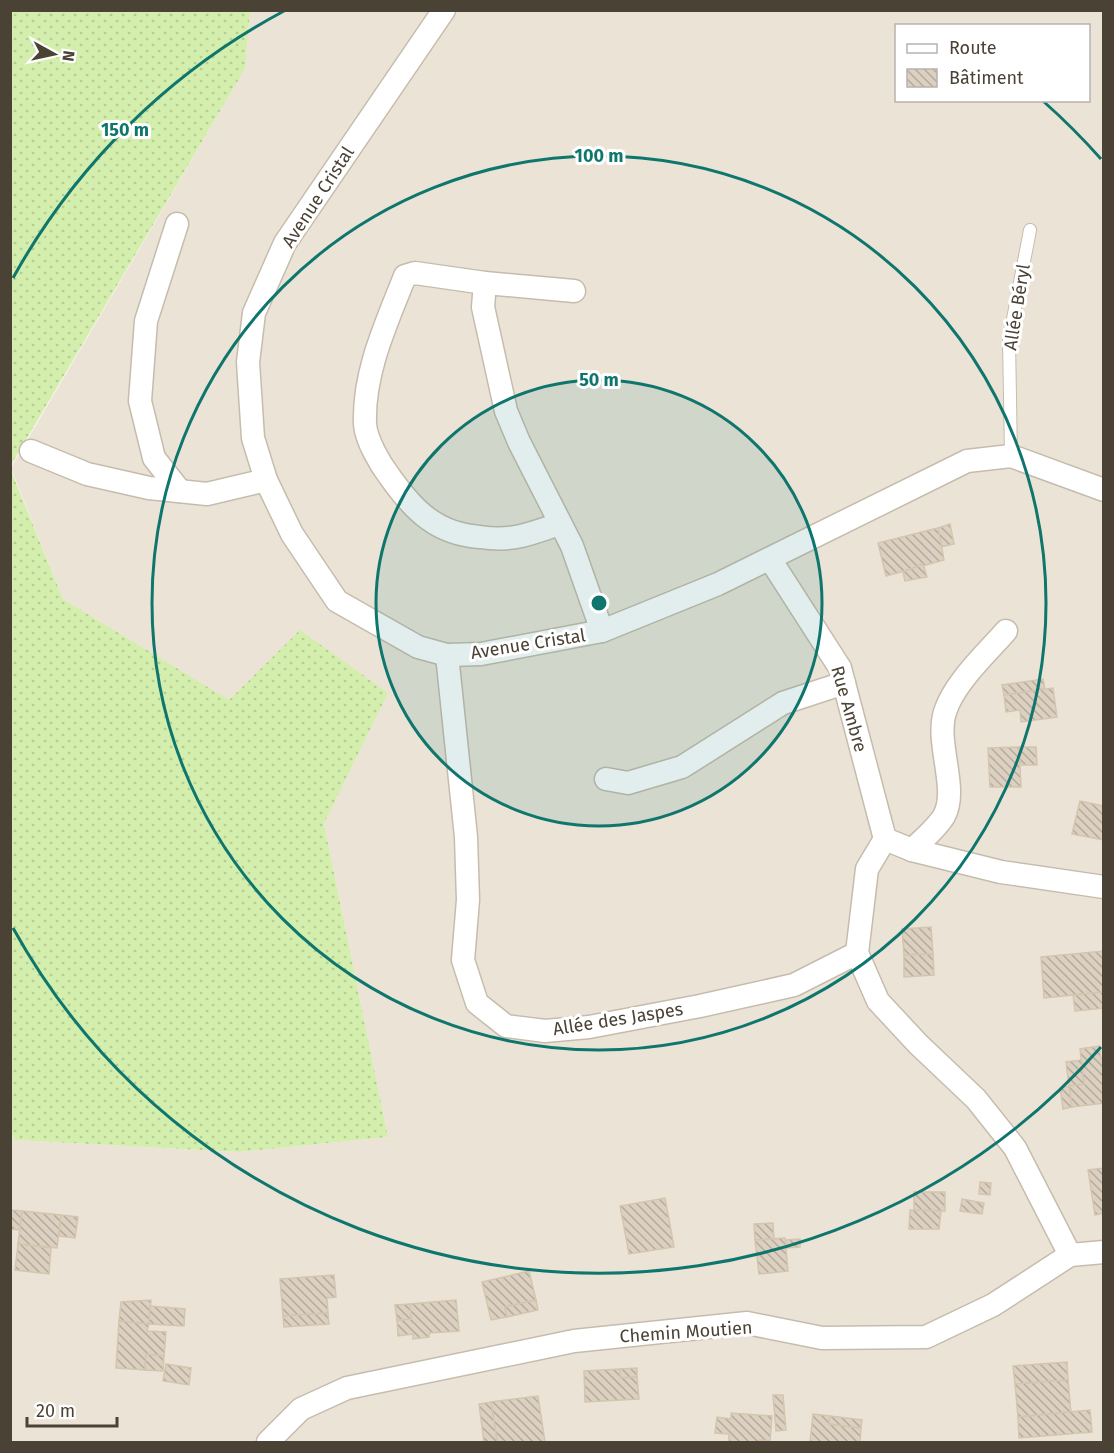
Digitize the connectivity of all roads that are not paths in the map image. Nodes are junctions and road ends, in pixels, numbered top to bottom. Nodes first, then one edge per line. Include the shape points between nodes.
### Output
1 (444, 10) edge
2 (177, 224) dead end
3 (1030, 230) dead end
4 (485, 284) junction
5 (574, 291) dead end
6 (31, 451) dead end
7 (1011, 456) junction
8 (266, 480) junction
9 (1104, 490) edge
10 (180, 491) junction
11 (560, 524) junction
12 (770, 559) junction
13 (602, 631) junction
14 (1006, 631) dead end
15 (447, 655) junction
16 (844, 683) junction
17 (606, 779) dead end
18 (885, 839) junction
19 (912, 850) junction
20 (1104, 887) edge
21 (857, 953) junction
22 (1104, 1252) edge
23 (1070, 1255) junction
24 (268, 1443) edge

1 - 8 street, Avenue Cristal via 285,243 254,313 248,362 253,438
2 - 10 street via 146,321 140,401 154,458
3 - 7 lane, Allée Béryl via 1009,340
4 - 5 street
4 - 11 street via 483,307 506,411
4 - 11 street via 415,273 405,276 369,379 365,426 378,460 403,495 434,525 460,536 492,538 519,536
6 - 10 street via 87,474
7 - 9 street, Avenue Cristal
7 - 12 street, Avenue Cristal via 968,461
8 - 10 street via 207,494
8 - 15 street, Avenue Cristal via 292,534 337,601 418,648
11 - 13 street via 572,546
12 - 13 street, Avenue Cristal
12 - 16 street, Rue Ambre via 840,668
13 - 15 street, Avenue Cristal via 481,654
14 - 19 street via 954,691 945,710 941,726 949,804 943,818
15 - 21 street, Allée des Jaspes via 466,837 468,900 463,960 477,1003 506,1026 545,1031 589,1027 700,1006 794,985
16 - 17 street via 783,703 682,767 628,783
16 - 18 street, Rue Ambre
18 - 19 street
18 - 21 street via 867,868
19 - 20 street via 1001,872
21 - 23 street via 878,1001 976,1099 1015,1148
22 - 23 street, Chemin Moutien
23 - 24 street, Chemin Moutien via 993,1305 926,1337 822,1338 747,1323 574,1341 347,1388 301,1409

